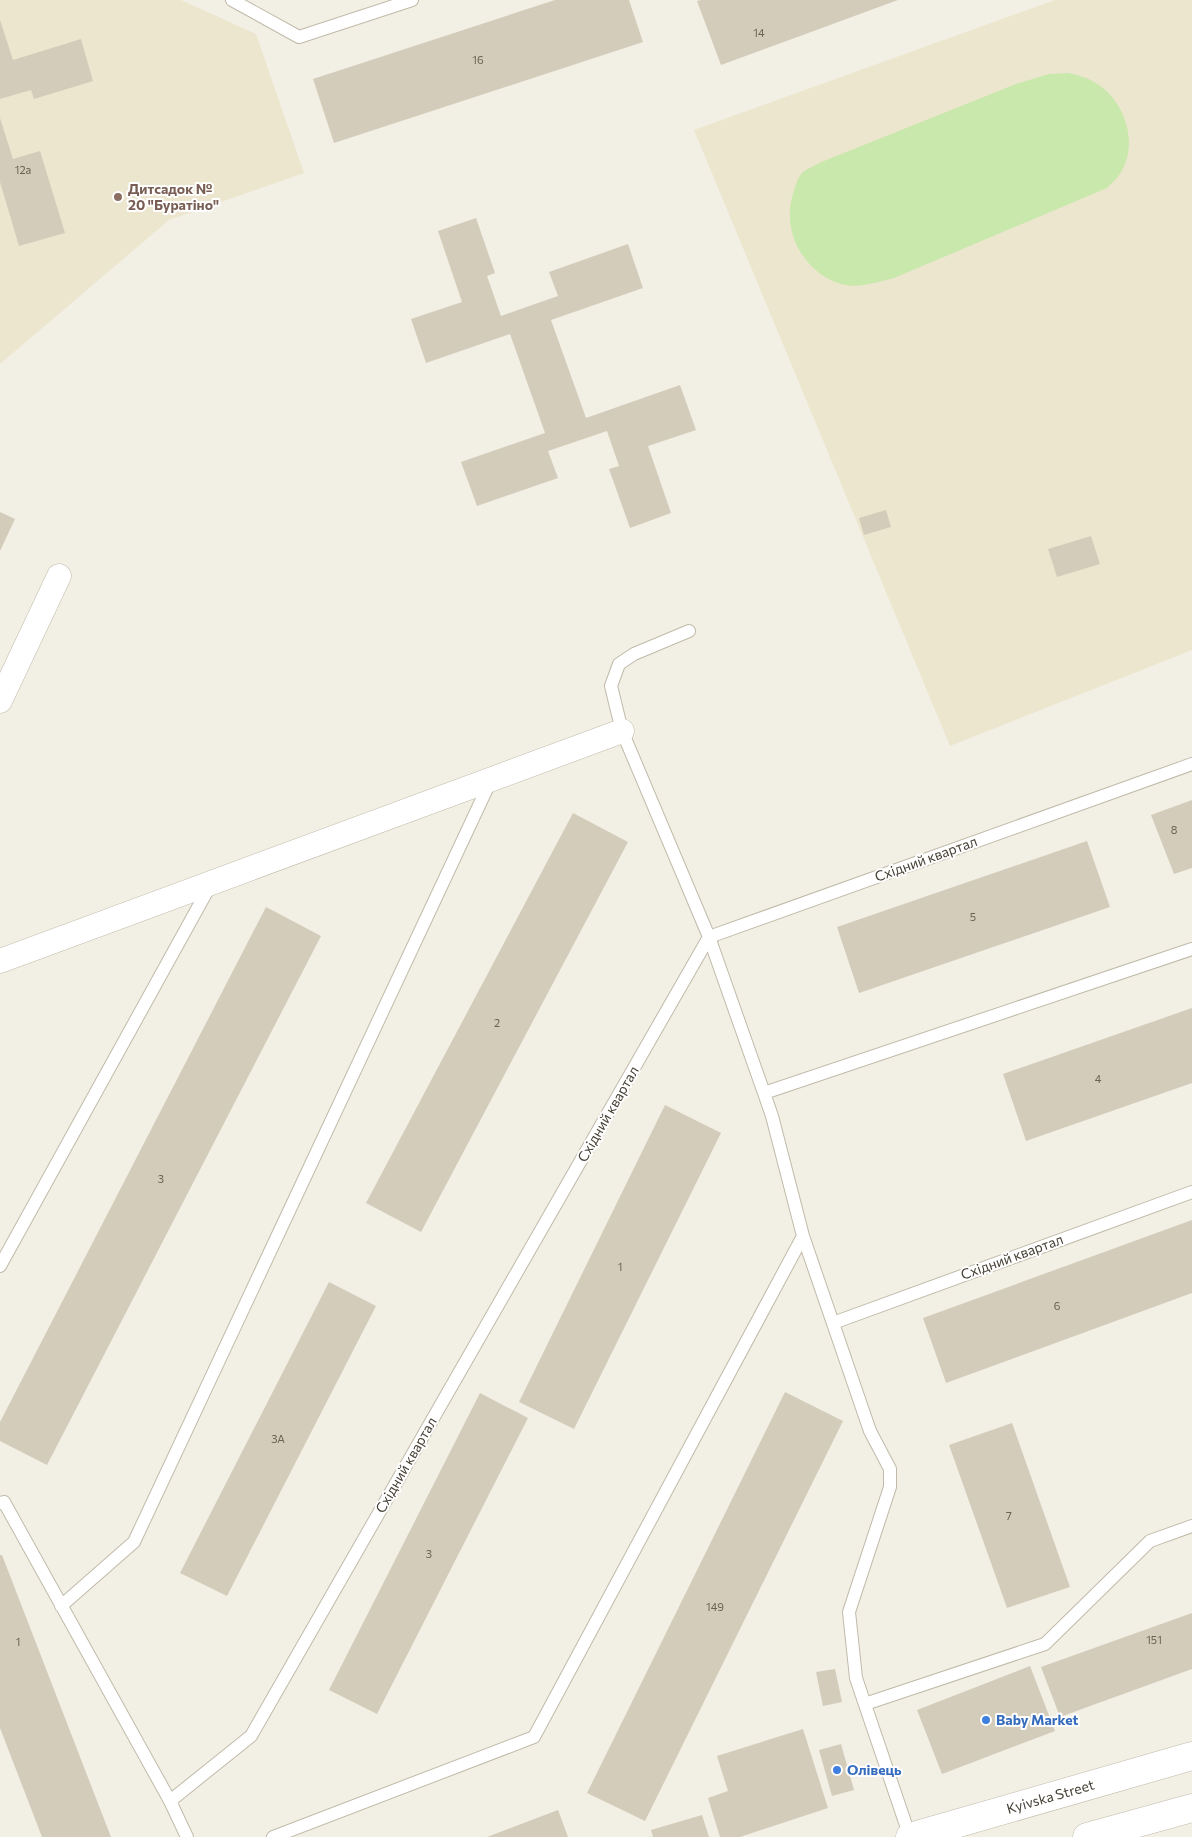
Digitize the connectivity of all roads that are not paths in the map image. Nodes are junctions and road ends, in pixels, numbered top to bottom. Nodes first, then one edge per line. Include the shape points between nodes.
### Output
1 (232, 0) edge
2 (412, 0) edge
3 (59, 576) dead end
4 (689, 631) dead end
5 (0, 700) edge
6 (622, 731) junction
7 (1192, 764) edge
8 (491, 780) junction
9 (211, 884) junction
10 (709, 937) junction
11 (1192, 949) edge
12 (0, 961) edge
13 (764, 1093) junction
14 (1192, 1192) edge
15 (803, 1236) junction
16 (0, 1266) edge
17 (833, 1323) junction
18 (0, 1502) edge
19 (1192, 1526) edge
20 (61, 1606) junction
21 (865, 1704) junction
22 (1192, 1756) edge
23 (170, 1801) junction
24 (1192, 1808) edge
25 (187, 1837) edge
26 (273, 1837) edge
27 (910, 1837) edge
28 (1086, 1837) edge

1 - 2 lane via 299,38
3 - 5 street
4 - 6 lane via 634,654 619,664 611,686
6 - 8 street
6 - 10 lane
7 - 10 lane, Східний квартал
8 - 9 street
8 - 20 lane via 134,1542
9 - 12 street
9 - 16 lane
10 - 13 lane
10 - 23 lane, Східний квартал via 251,1736
11 - 13 lane
13 - 15 lane
14 - 17 lane, Східний квартал
15 - 17 lane
15 - 26 lane via 534,1737
17 - 21 lane via 870,1431 891,1476 849,1612 856,1678
18 - 20 lane via 4,1502
19 - 21 lane via 1150,1541 1044,1644
20 - 23 lane
21 - 27 lane
22 - 27 street, Kyivska Street
23 - 25 lane
24 - 28 street

